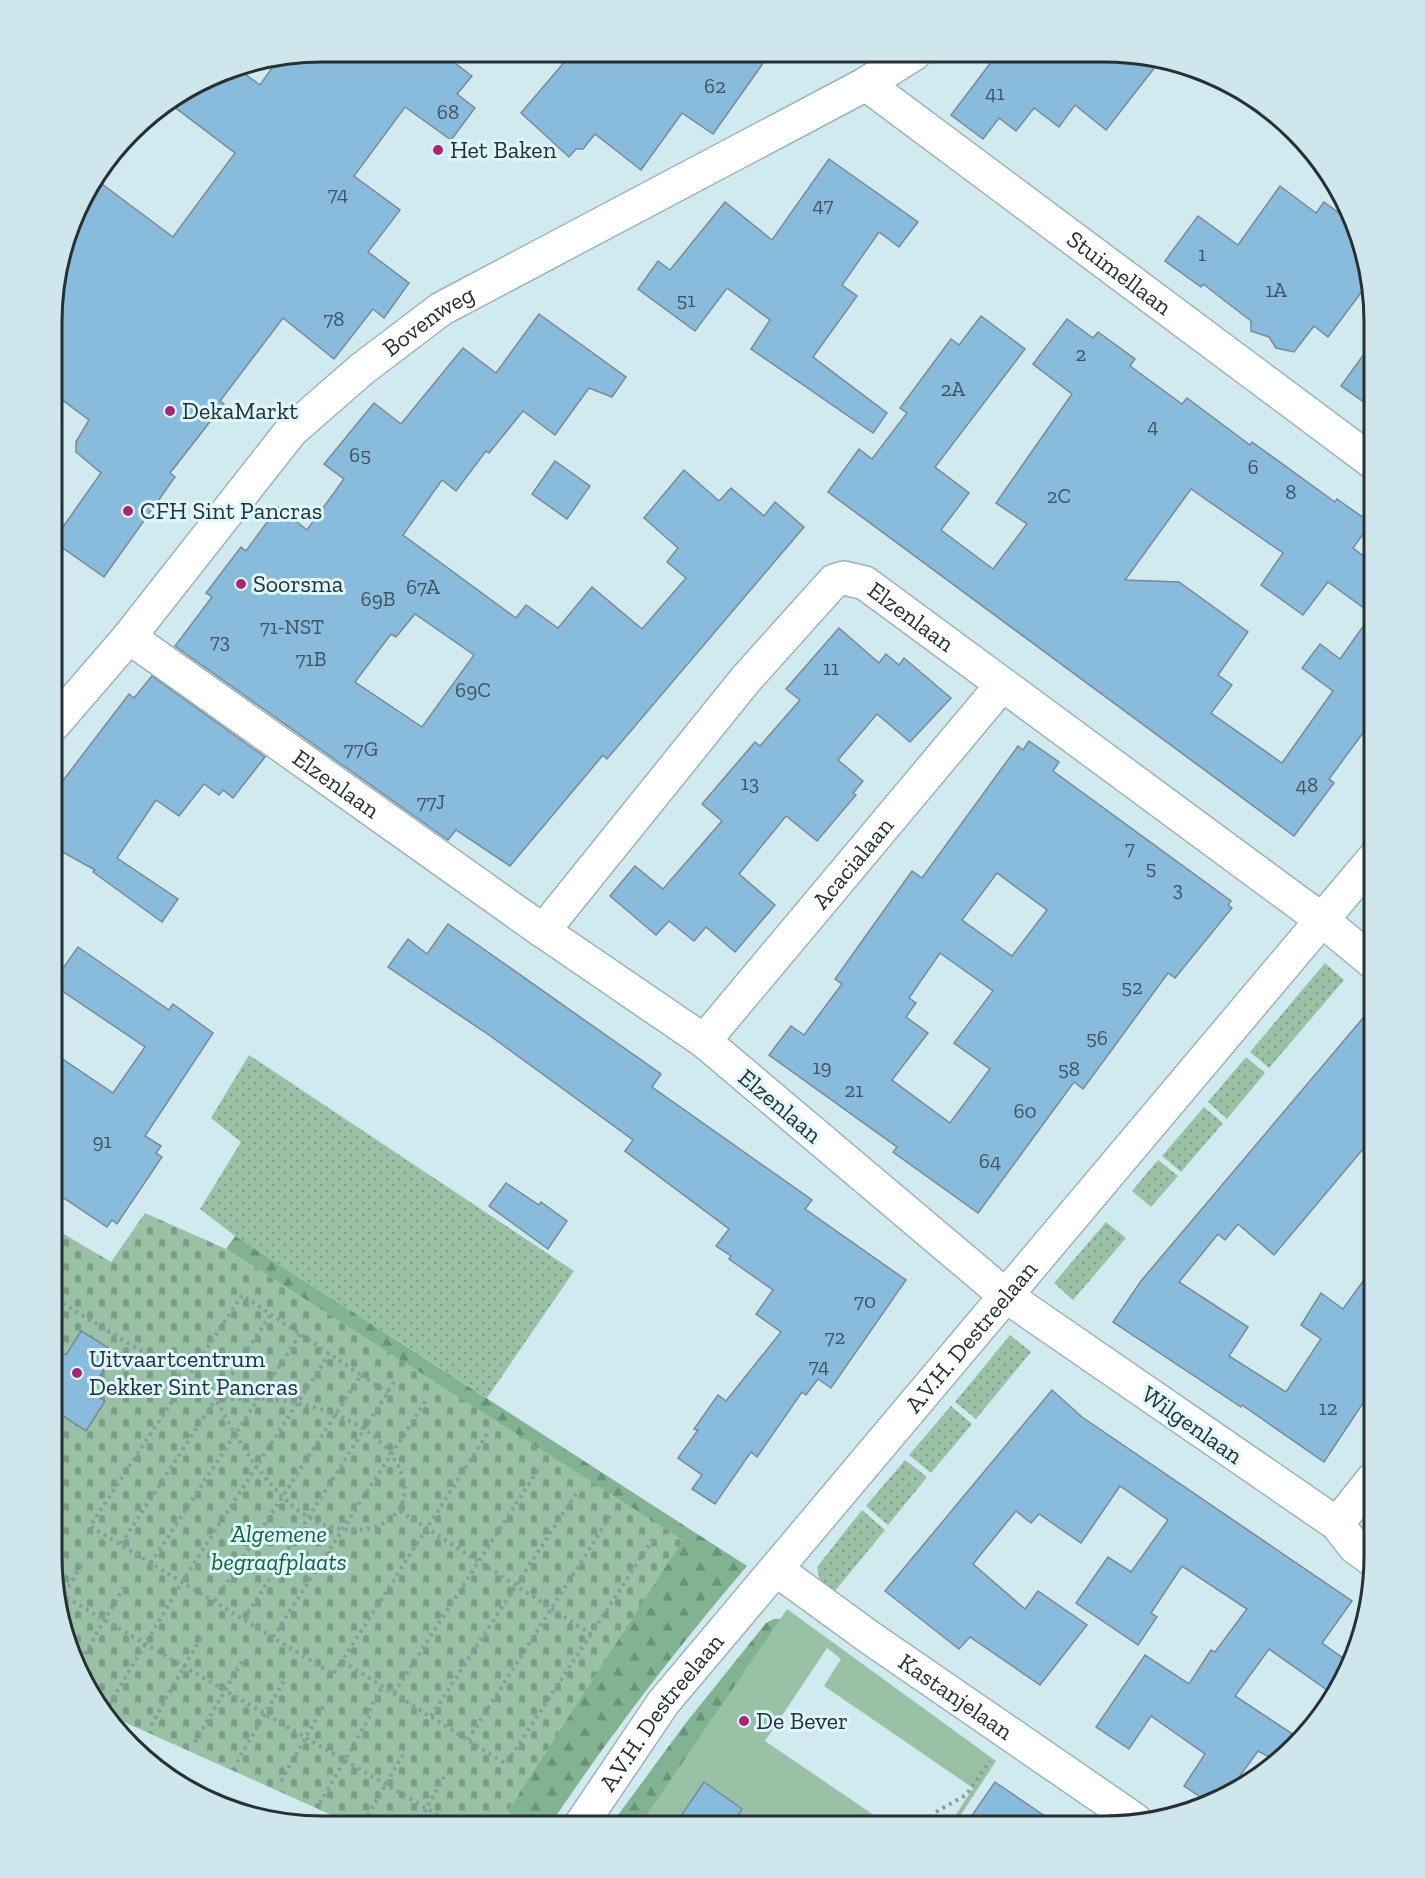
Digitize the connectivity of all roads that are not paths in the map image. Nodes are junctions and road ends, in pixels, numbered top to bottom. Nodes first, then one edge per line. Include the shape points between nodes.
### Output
1 (901, 62) edge
2 (866, 84) junction
3 (1364, 456) edge
4 (129, 637) junction
5 (1002, 685) junction
6 (62, 714) edge
7 (1364, 870) edge
8 (1322, 920) junction
9 (543, 931) junction
10 (1364, 955) edge
11 (704, 1041) junction
12 (1006, 1296) junction
13 (1364, 1490) edge
14 (1336, 1524) junction
15 (1364, 1554) edge
16 (777, 1570) junction
17 (1128, 1815) edge
18 (587, 1816) edge

1 - 2 street, Bovenweg
2 - 3 street, Stuimellaan
2 - 4 street, Bovenweg via 441,309 370,362 291,431
4 - 6 street, Bovenweg
4 - 9 street, Elzenlaan
5 - 8 street, Elzenlaan
5 - 9 street, Elzenlaan via 865,583 844,578 834,581 746,679
5 - 11 street, Acacialaan
7 - 8 street, A.V.H. Destreelaan
8 - 10 street
8 - 12 street, A.V.H. Destreelaan
9 - 11 street, Elzenlaan
11 - 12 street, Elzenlaan
12 - 14 street, Wilgenlaan
12 - 16 street, A.V.H. Destreelaan
13 - 14 street
14 - 15 street, Wilgenlaan
16 - 17 street, Kastanjelaan
16 - 18 street, A.V.H. Destreelaan via 663,1704

